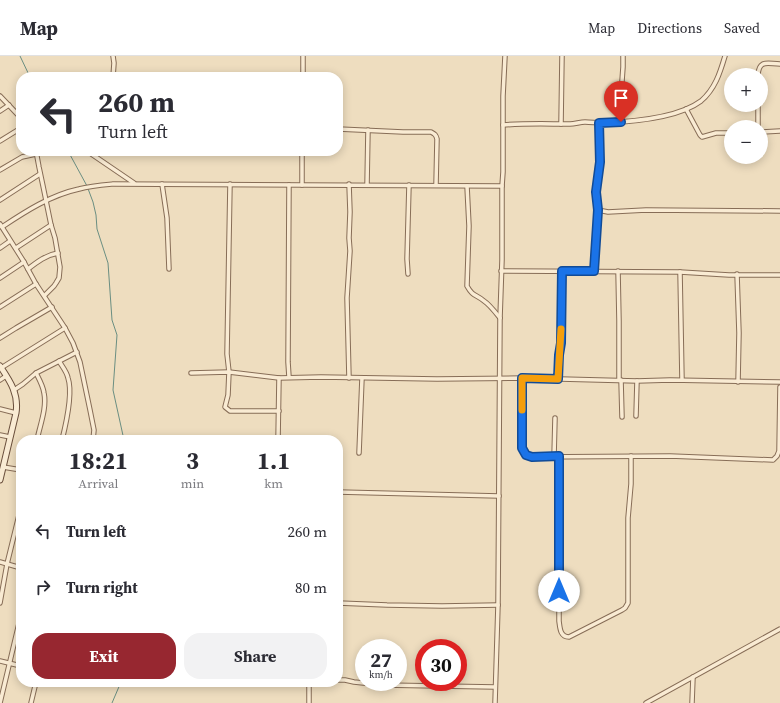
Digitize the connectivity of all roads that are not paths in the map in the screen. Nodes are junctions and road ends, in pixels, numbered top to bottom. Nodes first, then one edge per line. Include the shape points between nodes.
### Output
1 (113, 56) edge
2 (303, 56) edge
3 (505, 56) edge
4 (562, 56) edge
5 (623, 56) edge
6 (725, 56) edge
7 (780, 64) edge
8 (758, 68) edge
9 (113, 72) edge
10 (303, 72) edge
11 (0, 96) edge
12 (9, 105) junction
13 (686, 109) junction
14 (0, 111) edge
15 (16, 113) edge
16 (621, 122) junction
17 (599, 123) junction
18 (562, 124) junction
19 (503, 125) junction
20 (343, 129) edge
21 (368, 130) junction
22 (16, 131) edge
23 (780, 131) edge
24 (768, 132) edge
25 (724, 133) edge
26 (0, 141) edge
27 (28, 156) edge
28 (37, 156) edge
29 (94, 156) edge
30 (302, 156) edge
31 (0, 170) edge
32 (40, 174) junction
33 (135, 184) junction
34 (162, 184) junction
35 (230, 184) junction
36 (302, 184) junction
37 (349, 184) junction
38 (289, 185) junction
39 (367, 185) junction
40 (409, 185) junction
41 (436, 185) junction
42 (467, 186) junction
43 (502, 186) junction
44 (0, 200) edge
45 (46, 200) junction
46 (598, 210) junction
47 (780, 211) edge
48 (51, 224) junction
49 (1, 226) edge
50 (10, 240) junction
51 (0, 248) edge
52 (16, 248) junction
53 (58, 253) junction
54 (24, 262) junction
55 (28, 269) junction
56 (169, 269) dead end
57 (501, 271) junction
58 (562, 271) junction
59 (594, 271) junction
60 (618, 271) junction
61 (680, 272) junction
62 (408, 274) dead end
63 (737, 274) junction
64 (780, 275) edge
65 (0, 278) edge
66 (36, 284) junction
67 (45, 295) junction
68 (0, 306) edge
69 (52, 307) junction
70 (500, 318) junction
71 (65, 328) junction
72 (0, 338) edge
73 (77, 352) junction
74 (59, 361) junction
75 (1, 367) edge
76 (230, 372) junction
77 (36, 373) junction
78 (191, 373) dead end
79 (6, 376) junction
80 (290, 377) junction
81 (279, 378) junction
82 (349, 378) junction
83 (362, 378) junction
84 (522, 378) junction
85 (500, 379) junction
86 (558, 379) junction
87 (0, 380) edge
88 (620, 380) junction
89 (682, 380) junction
90 (637, 381) junction
91 (738, 382) junction
92 (780, 382) edge
93 (780, 387) edge
94 (14, 390) junction
95 (0, 409) edge
96 (279, 411) junction
97 (16, 413) junction
98 (636, 416) dead end
99 (622, 417) dead end
100 (555, 418) dead end
101 (0, 435) edge
102 (38, 435) edge
103 (63, 435) edge
104 (94, 435) edge
105 (278, 435) edge
106 (10, 437) junction
107 (359, 453) dead end
108 (559, 456) junction
109 (631, 456) junction
110 (554, 457) junction
111 (2, 463) edge
112 (16, 468) edge
113 (0, 480) edge
114 (343, 492) edge
115 (499, 496) junction
116 (16, 527) edge
117 (0, 562) edge
118 (7, 564) junction
119 (16, 567) edge
120 (0, 603) edge
121 (343, 603) edge
122 (498, 605) junction
123 (780, 629) edge
124 (16, 637) edge
125 (0, 661) edge
126 (10, 663) junction
127 (16, 665) edge
128 (693, 677) junction
129 (343, 680) edge
130 (35, 687) edge
131 (309, 687) edge
132 (495, 688) junction
133 (0, 703) edge
134 (31, 703) edge
135 (309, 703) edge
136 (495, 703) edge
137 (646, 703) edge
138 (692, 703) edge

1 - 9 street
2 - 10 street
3 - 19 street
4 - 18 street
5 - 16 street
6 - 13 street via 721,72 709,93
7 - 8 street via 764,64
11 - 12 street
12 - 14 street
12 - 15 street
13 - 16 street via 665,116
13 - 25 street via 702,137
16 - 17 street
17 - 18 street
17 - 46 street via 600,162 596,192
18 - 19 street
19 - 43 street
20 - 21 street
21 - 39 street
21 - 41 street via 435,134
22 - 26 street
23 - 24 street
27 - 31 street
28 - 32 street
29 - 33 street
30 - 36 street
32 - 44 street
32 - 45 street
33 - 34 street
33 - 45 street via 90,187
34 - 35 street
34 - 56 street
35 - 38 street
35 - 76 street via 227,347
36 - 37 street
36 - 38 street
37 - 39 street
37 - 82 street
38 - 80 street
39 - 40 street
40 - 41 street
40 - 62 street
41 - 42 street
42 - 43 street
42 - 70 street via 467,286
43 - 57 street
45 - 48 street
45 - 49 street
46 - 47 street
46 - 59 street
48 - 52 street
48 - 53 street
49 - 50 street
50 - 51 street
50 - 52 street
52 - 54 street
53 - 55 street via 44,258
53 - 67 street via 59,278
54 - 55 street
54 - 65 street
55 - 66 street
57 - 58 street
57 - 70 street
58 - 59 street
58 - 86 street
59 - 60 street
60 - 61 street
60 - 88 street
61 - 63 street
61 - 89 street
63 - 64 street
63 - 91 street
66 - 67 street
66 - 68 street
67 - 69 street
69 - 71 street
69 - 72 street
70 - 85 street
71 - 73 street
71 - 75 street
73 - 74 street
73 - 104 street
74 - 77 street
74 - 103 street via 68,378 69,392
75 - 79 main road
76 - 78 street
76 - 81 street
76 - 96 street via 227,409
77 - 94 street
77 - 102 street via 44,396 44,411
79 - 87 street
79 - 94 main road
80 - 81 street
80 - 82 street
81 - 96 street
82 - 83 street
83 - 85 street
83 - 107 street
84 - 85 street
84 - 86 street
84 - 110 street via 524,453 532,457
85 - 115 street
86 - 88 street
88 - 90 street
88 - 99 street
89 - 90 street
89 - 91 street
90 - 98 street
91 - 92 street
93 - 109 street via 779,451 773,460
94 - 97 main road
95 - 97 street
96 - 105 street
97 - 106 main road
100 - 110 street
101 - 106 street
106 - 111 main road
108 - 109 street
108 - 109 street via 559,621 561,632 566,637 622,610 628,603
108 - 110 street
111 - 112 street
111 - 113 main road
114 - 115 street
115 - 122 street
116 - 118 street
117 - 118 street
118 - 119 street
118 - 120 street
121 - 122 street
122 - 132 street
123 - 128 street
124 - 126 street
125 - 126 street
126 - 127 street
126 - 133 street
128 - 137 street
128 - 138 street
129 - 132 street via 382,685
130 - 134 street
131 - 135 street
132 - 136 street

